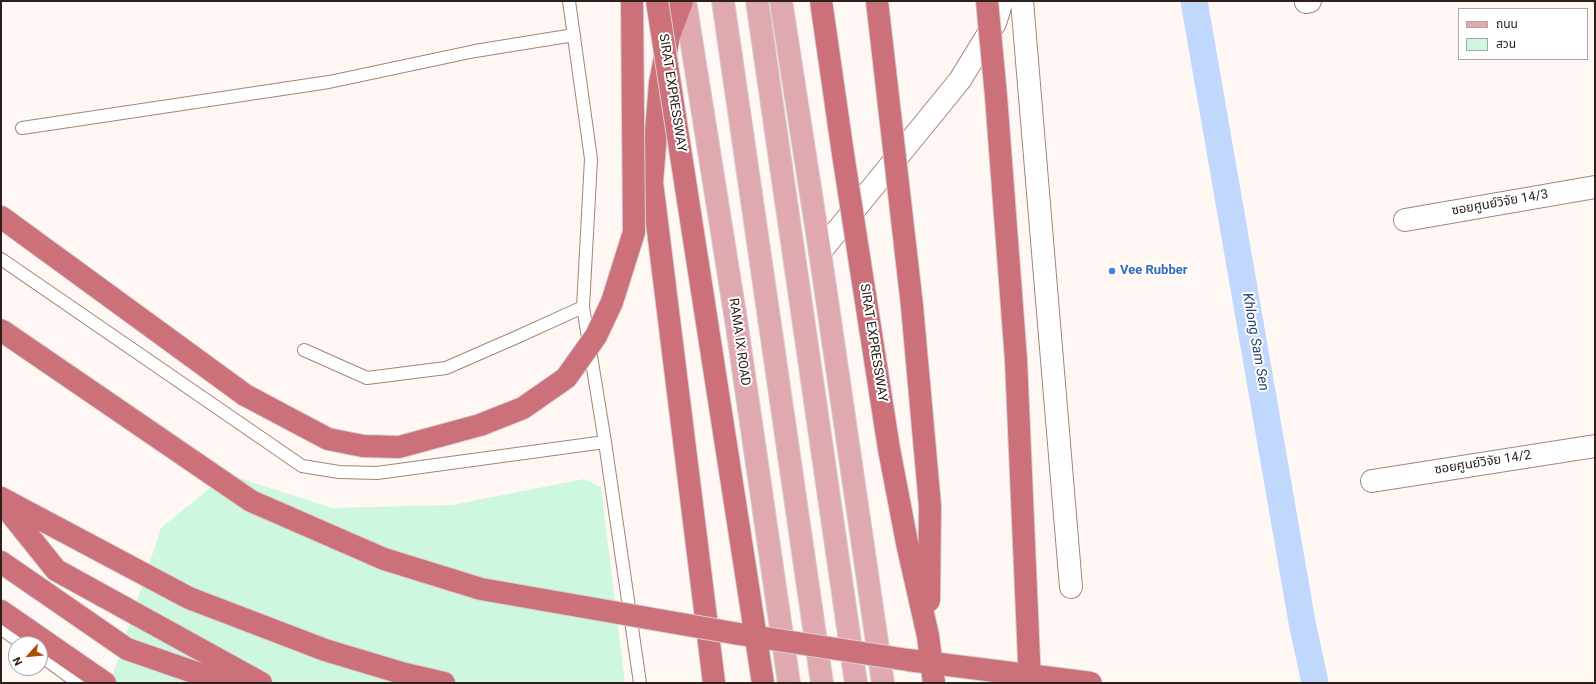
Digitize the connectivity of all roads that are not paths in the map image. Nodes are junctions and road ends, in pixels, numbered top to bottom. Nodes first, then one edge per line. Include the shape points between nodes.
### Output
1 (569, 1) edge
2 (632, 1) edge
3 (657, 1) edge
4 (684, 1) edge
5 (722, 1) edge
6 (757, 1) edge
7 (781, 1) edge
8 (821, 1) edge
9 (877, 1) edge
10 (987, 1) edge
11 (1002, 1) edge
12 (1022, 1) edge
13 (574, 35) junction
14 (22, 128) dead end
15 (1595, 187) edge
16 (1, 217) edge
17 (1405, 220) dead end
18 (820, 252) junction
19 (1, 258) edge
20 (583, 307) junction
21 (1, 330) edge
22 (304, 350) dead end
23 (605, 442) junction
24 (1595, 446) edge
25 (1372, 481) dead end
26 (1, 500) edge
27 (1, 562) edge
28 (1071, 587) dead end
29 (1, 611) edge
30 (1, 629) edge
31 (12, 636) edge
32 (928, 636) junction
33 (48, 661) edge
34 (78, 683) edge
35 (105, 683) edge
36 (225, 683) edge
37 (261, 683) edge
38 (444, 683) edge
39 (640, 683) edge
40 (714, 683) edge
41 (763, 683) edge
42 (789, 683) edge
43 (822, 683) edge
44 (856, 683) edge
45 (883, 683) edge
46 (934, 683) edge
47 (1030, 683) edge
48 (1091, 683) edge

1 - 13 lane
2 - 16 highway, bridge via 634,232 612,302 596,336 566,378 523,408 480,425 399,447 363,446 328,439 245,395
3 - 41 highway, SIRAT EXPRESSWAY, bridge
4 - 40 highway via 669,36 660,83 652,182
4 - 42 main road, RAMA IX ROAD via 736,320
5 - 43 main road
6 - 44 main road
7 - 18 main road
8 - 32 highway, SIRAT EXPRESSWAY, bridge via 889,449
9 - 32 highway, bridge via 912,306 930,506
10 - 47 highway, bridge via 1016,360
11 - 18 street via 995,23 960,80
12 - 28 street
13 - 14 lane via 475,51 329,82
13 - 20 lane via 591,159
15 - 17 street, ซอยศูนย์วิจัย 14/3
18 - 45 main road
19 - 23 lane via 302,466 339,472 377,473
20 - 22 lane via 446,368 367,378
20 - 23 lane
21 - 48 highway, bridge via 251,501 384,559 481,588 739,634 908,660
23 - 39 lane
24 - 25 street, ซอยศูนย์วิจัย 14/2
26 - 37 highway via 56,570
26 - 38 highway via 189,598 325,650
27 - 36 highway via 127,649
29 - 35 highway
30 - 31 lane
32 - 46 highway, SIRAT EXPRESSWAY, bridge
33 - 34 lane

